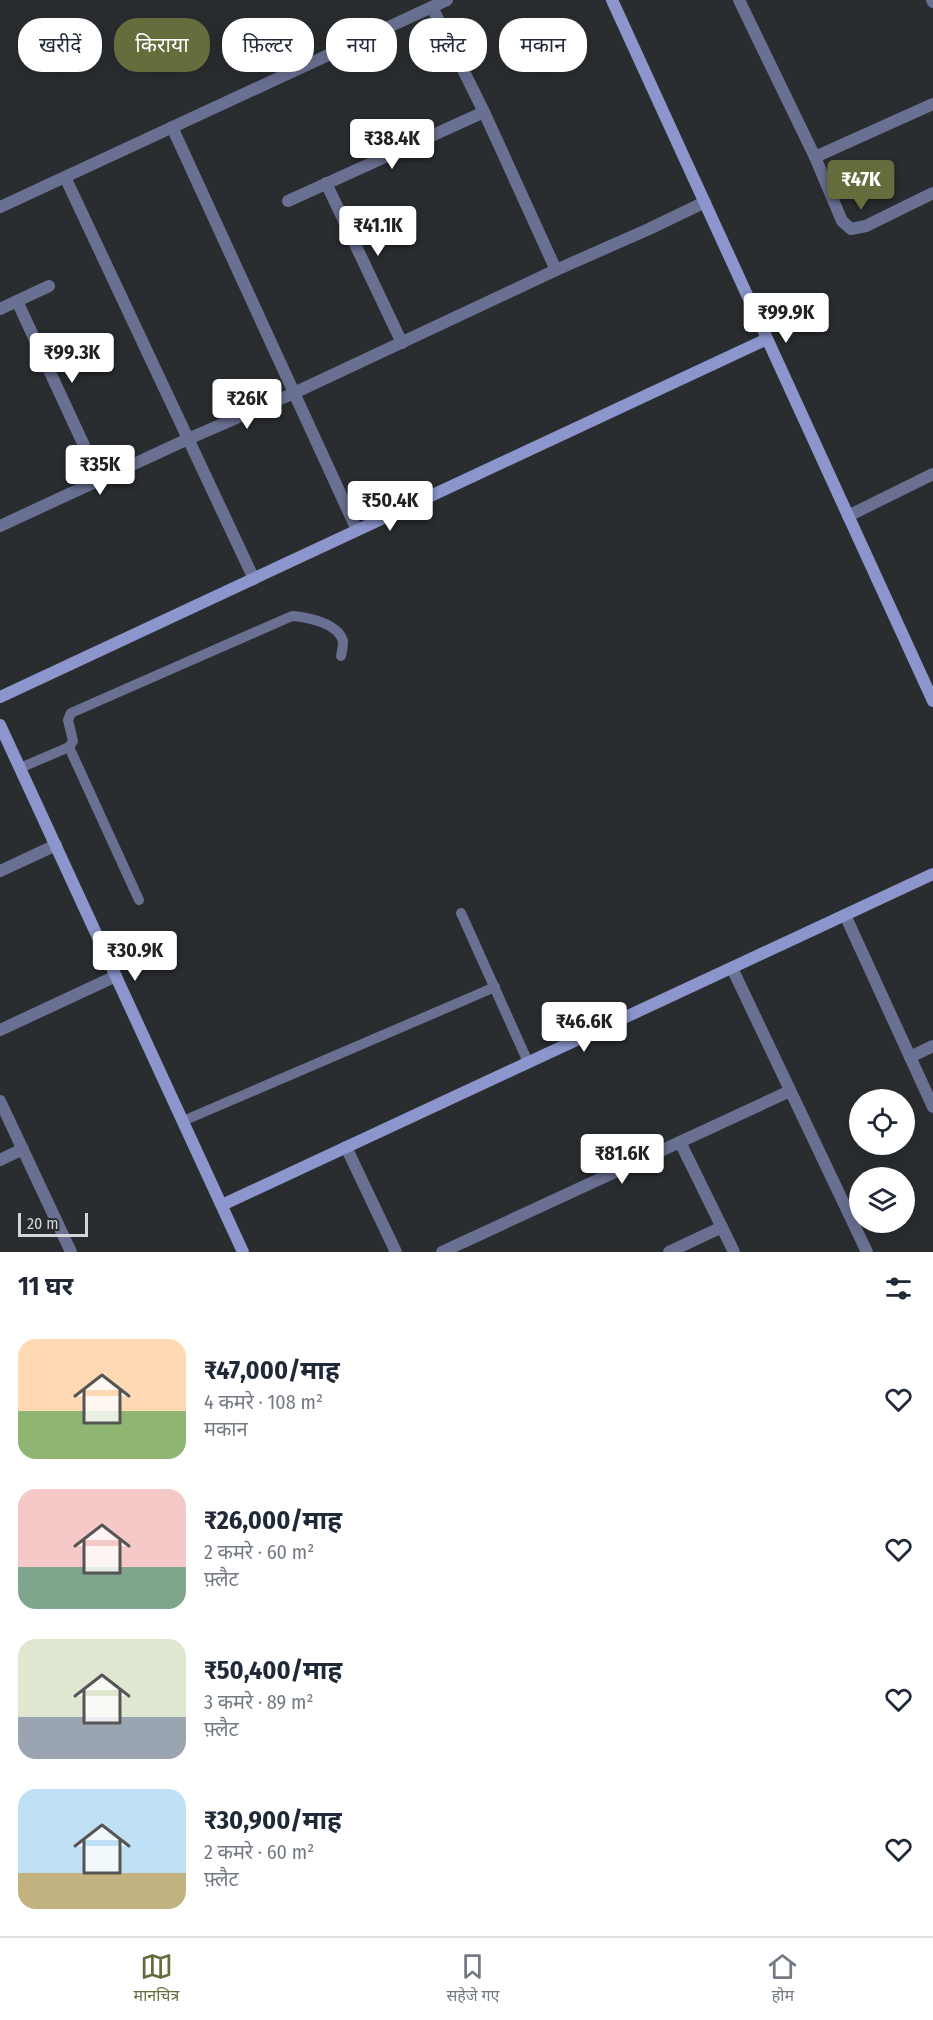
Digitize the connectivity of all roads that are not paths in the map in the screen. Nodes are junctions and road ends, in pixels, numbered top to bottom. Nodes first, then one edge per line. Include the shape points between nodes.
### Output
1 (447, 0) edge
2 (612, 0) edge
3 (739, 0) edge
4 (432, 7) junction
5 (933, 104) edge
6 (484, 112) junction
7 (172, 127) junction
8 (815, 157) junction
9 (65, 177) junction
10 (326, 183) junction
11 (933, 193) edge
12 (288, 201) dead end
13 (705, 202) junction
14 (0, 207) edge
15 (556, 270) junction
16 (49, 286) dead end
17 (17, 301) junction
18 (0, 309) edge
19 (767, 339) junction
20 (402, 343) junction
21 (294, 393) junction
22 (188, 439) junction
23 (933, 474) edge
24 (100, 480) junction
25 (848, 516) junction
26 (0, 526) edge
27 (357, 531) junction
28 (254, 579) junction
29 (342, 656) dead end
30 (928, 675) edge
31 (0, 697) edge
32 (933, 700) edge
33 (0, 725) edge
34 (69, 747) junction
35 (20, 768) junction
36 (56, 845) junction
37 (0, 872) edge
38 (933, 874) edge
39 (139, 900) dead end
40 (461, 913) dead end
41 (845, 915) junction
42 (732, 968) junction
43 (116, 976) junction
44 (495, 987) junction
45 (0, 1030) edge
46 (933, 1046) edge
47 (910, 1057) junction
48 (528, 1062) junction
49 (790, 1091) junction
50 (0, 1101) edge
51 (933, 1107) edge
52 (183, 1120) junction
53 (680, 1142) junction
54 (346, 1147) junction
55 (23, 1149) junction
56 (0, 1160) edge
57 (222, 1205) junction
58 (722, 1227) junction
59 (71, 1252) edge
60 (243, 1252) edge
61 (396, 1252) edge
62 (442, 1252) edge
63 (669, 1252) edge
64 (734, 1252) edge
65 (867, 1252) edge

1 - 4 street
2 - 13 street
3 - 8 street
4 - 6 street
4 - 7 street
5 - 8 street
6 - 10 street
6 - 15 street
7 - 9 street
7 - 21 street
8 - 11 street via 842,221 850,229 866,226
9 - 14 street
9 - 22 street
10 - 12 street
10 - 20 street
13 - 15 street
13 - 19 street
15 - 20 street
16 - 17 street
17 - 18 street
17 - 24 street
19 - 25 street
19 - 27 street
20 - 21 street
21 - 22 street
21 - 27 street
22 - 24 street
22 - 28 street
23 - 25 street
24 - 26 street
25 - 30 street
27 - 28 street
28 - 31 street
29 - 34 lane via 343,641 336,631 318,620 292,616 71,713 68,720 73,741
30 - 32 street
33 - 35 street
34 - 35 lane
34 - 39 lane
35 - 36 street
36 - 37 street
36 - 43 street
38 - 41 street
40 - 44 lane
41 - 42 street
41 - 47 street
42 - 48 street
42 - 49 street
43 - 45 street
43 - 52 street
44 - 48 lane
44 - 52 lane
46 - 47 street
47 - 51 street
48 - 54 street
49 - 53 street
49 - 65 street
50 - 55 street
52 - 57 street
53 - 58 street
53 - 62 street
54 - 57 street
54 - 61 street
55 - 56 street
55 - 59 street
57 - 60 street
58 - 63 street
58 - 64 street

